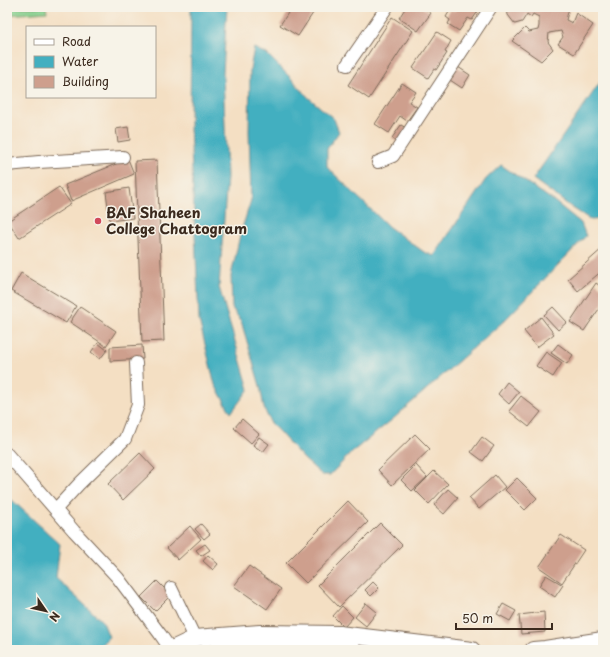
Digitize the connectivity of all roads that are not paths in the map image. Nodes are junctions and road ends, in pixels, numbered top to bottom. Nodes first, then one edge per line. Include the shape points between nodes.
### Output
1 (387, 7) edge
2 (491, 7) edge
3 (348, 65) dead end
4 (123, 157) dead end
5 (378, 162) dead end
6 (7, 166) edge
7 (136, 363) dead end
8 (7, 454) edge
9 (56, 509) junction
10 (171, 588) dead end
11 (195, 638) junction
12 (603, 640) edge
13 (171, 650) edge
14 (218, 650) edge
15 (354, 650) edge
16 (472, 650) edge
17 (534, 650) edge

1 - 3 street
2 - 5 street via 392,156
4 - 6 street
7 - 9 street via 138,405 125,439
8 - 9 street
9 - 13 street via 118,578
10 - 11 street
11 - 13 main road
11 - 16 main road via 260,633 339,634
12 - 17 main road
14 - 15 main road

